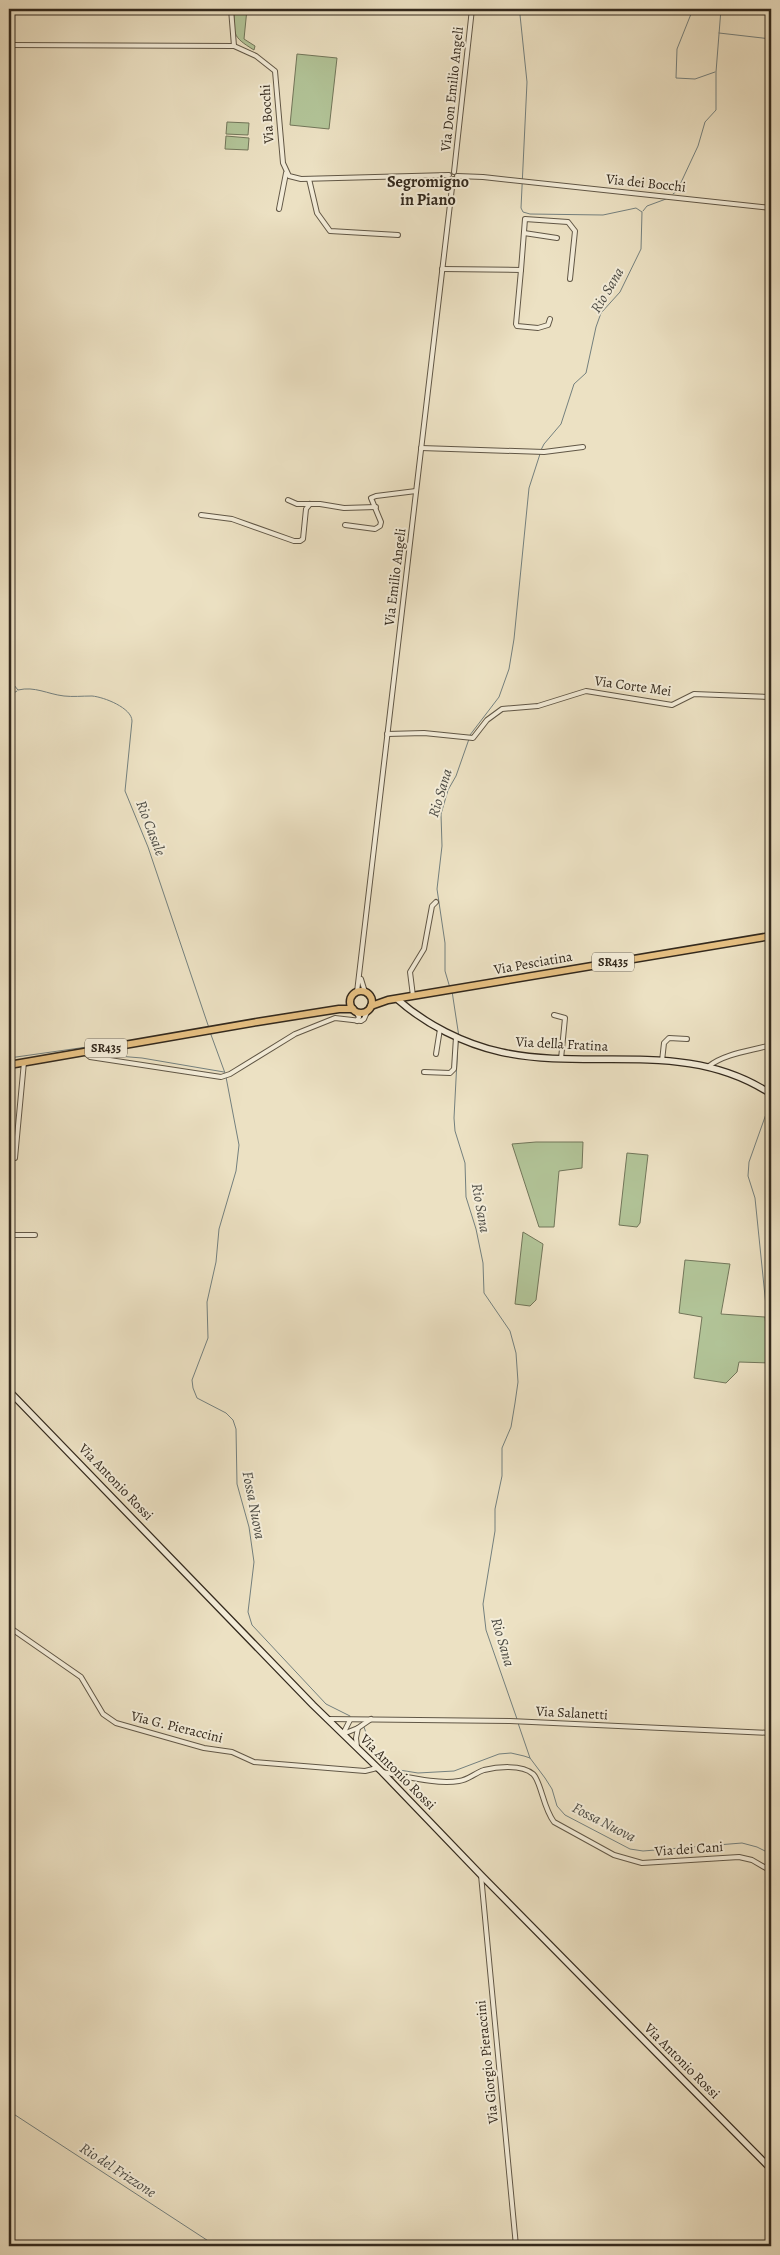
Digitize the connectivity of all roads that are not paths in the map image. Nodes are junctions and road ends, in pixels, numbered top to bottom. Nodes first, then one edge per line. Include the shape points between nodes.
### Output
1 (231, 9) edge
2 (472, 9) edge
3 (9, 45) edge
4 (234, 46) junction
5 (286, 173) junction
6 (456, 174) junction
7 (449, 175) junction
8 (309, 179) junction
9 (453, 179) junction
10 (771, 208) edge
11 (280, 209) dead end
12 (524, 233) junction
13 (398, 235) dead end
14 (557, 238) dead end
15 (442, 269) junction
16 (521, 270) junction
17 (570, 279) dead end
18 (550, 319) dead end
19 (583, 447) dead end
20 (421, 448) junction
21 (416, 491) junction
22 (288, 500) dead end
23 (310, 504) junction
24 (376, 508) junction
25 (200, 515) dead end
26 (345, 525) dead end
27 (771, 697) edge
28 (388, 734) junction
29 (436, 902) dead end
30 (771, 936) edge
31 (360, 977) junction
32 (357, 992) junction
33 (368, 994) junction
34 (412, 996) junction
35 (397, 999) junction
36 (388, 1000) junction
37 (350, 1002) junction
38 (370, 1008) junction
39 (338, 1009) junction
40 (355, 1010) junction
41 (554, 1015) dead end
42 (356, 1021) junction
43 (440, 1029) junction
44 (458, 1038) junction
45 (687, 1040) dead end
46 (771, 1045) edge
47 (84, 1052) junction
48 (436, 1054) dead end
49 (560, 1059) junction
50 (662, 1061) junction
51 (24, 1062) junction
52 (9, 1065) edge
53 (709, 1066) junction
54 (424, 1072) dead end
55 (771, 1094) edge
56 (15, 1158) dead end
57 (9, 1235) edge
58 (35, 1235) dead end
59 (9, 1392) edge
60 (9, 1627) edge
61 (327, 1718) junction
62 (372, 1718) junction
63 (350, 1720) junction
64 (358, 1728) junction
65 (771, 1733) edge
66 (343, 1734) junction
67 (358, 1749) junction
68 (377, 1768) junction
69 (382, 1772) junction
70 (771, 1871) edge
71 (481, 1875) junction
72 (771, 2169) edge
73 (516, 2246) edge

1 - 4 street
2 - 6 street, Via Don Emilio Angeli
3 - 4 street, Via Bocchi
4 - 5 street, Via Bocchi via 256,56 275,71
5 - 8 street via 294,178
5 - 11 street
6 - 7 street
6 - 9 street
6 - 10 street, Via dei Bocchi
7 - 8 street
7 - 9 street
8 - 13 street via 317,213 330,231
9 - 15 street, Via Emilio Angeli
12 - 14 street
12 - 16 street
12 - 17 street via 525,219 568,222 575,231
15 - 16 street
15 - 20 street, Via Emilio Angeli
16 - 18 street via 517,326 538,328 548,325
19 - 20 street via 544,452
20 - 21 street, Via Emilio Angeli
21 - 24 street via 371,498
21 - 28 street, Via Emilio Angeli
22 - 23 street
23 - 24 street
23 - 25 street via 306,509 303,539 300,541 232,519
24 - 26 street via 380,526
27 - 28 street, Via Corte Mei via 694,694 672,705 586,691 538,706 502,709 487,720 473,738 424,733
28 - 31 street, Via Emilio Angeli
29 - 34 street via 432,906 424,949 410,972
30 - 34 main road, Via Pesciatina / SR435
31 - 32 street, Via Emilio Angeli
31 - 33 street, Via Emilio Angeli
32 - 33 main road, Via Pesciatina / SR435
32 - 37 main road, Via Pesciatina / SR435
33 - 36 main road, Via Pesciatina / SR435
33 - 38 main road
34 - 35 main road, Via Pesciatina / SR435
35 - 36 main road, Via Pesciatina / SR435
35 - 43 main road, Via della Fratina
36 - 38 main road, Via Pesciatina / SR435
37 - 39 main road, Via Pesciatina / SR435
37 - 40 main road
38 - 40 main road, Via Pesciatina / SR435 via 362,1013
38 - 42 street via 364,1019
39 - 40 main road, Via Pesciatina / SR435
39 - 47 main road, Via Pesciatina / SR435
40 - 42 street
41 - 49 street via 565,1018
42 - 47 street via 335,1018 295,1034 221,1077 90,1057
43 - 44 main road, Via della Fratina
43 - 48 street
44 - 49 main road, Via della Fratina via 501,1052
44 - 54 street via 454,1069 450,1073
45 - 50 street via 669,1038 664,1043
46 - 53 street via 729,1056
47 - 51 main road, Via Pesciatina / SR435
49 - 50 main road, Via della Fratina
50 - 53 main road, Via della Fratina
51 - 52 main road, Via Pesciatina / SR435
51 - 56 street
53 - 55 main road, Via della Fratina via 748,1079
57 - 58 street
59 - 61 main road, Via Antonio Rossi
60 - 68 street, Via G. Pieraccini via 81,1677 103,1714 116,1723 204,1748 232,1752 254,1762 365,1771
61 - 63 street, Via Salanetti
61 - 66 main road, Via Antonio Rossi
62 - 63 street, Via Salanetti
62 - 64 street
62 - 65 street, Via Salanetti
63 - 66 street
64 - 66 street
64 - 67 street
66 - 67 main road, Via Antonio Rossi
67 - 68 main road, Via Antonio Rossi
68 - 69 main road, Via Antonio Rossi
69 - 70 street, Via dei Cani via 442,1782 459,1781 494,1768 522,1769 536,1778 547,1814 554,1822 614,1855 642,1863 739,1857
69 - 71 main road, Via Antonio Rossi
71 - 72 main road, Via Antonio Rossi
71 - 73 street, Via Giorgio Pieraccini

